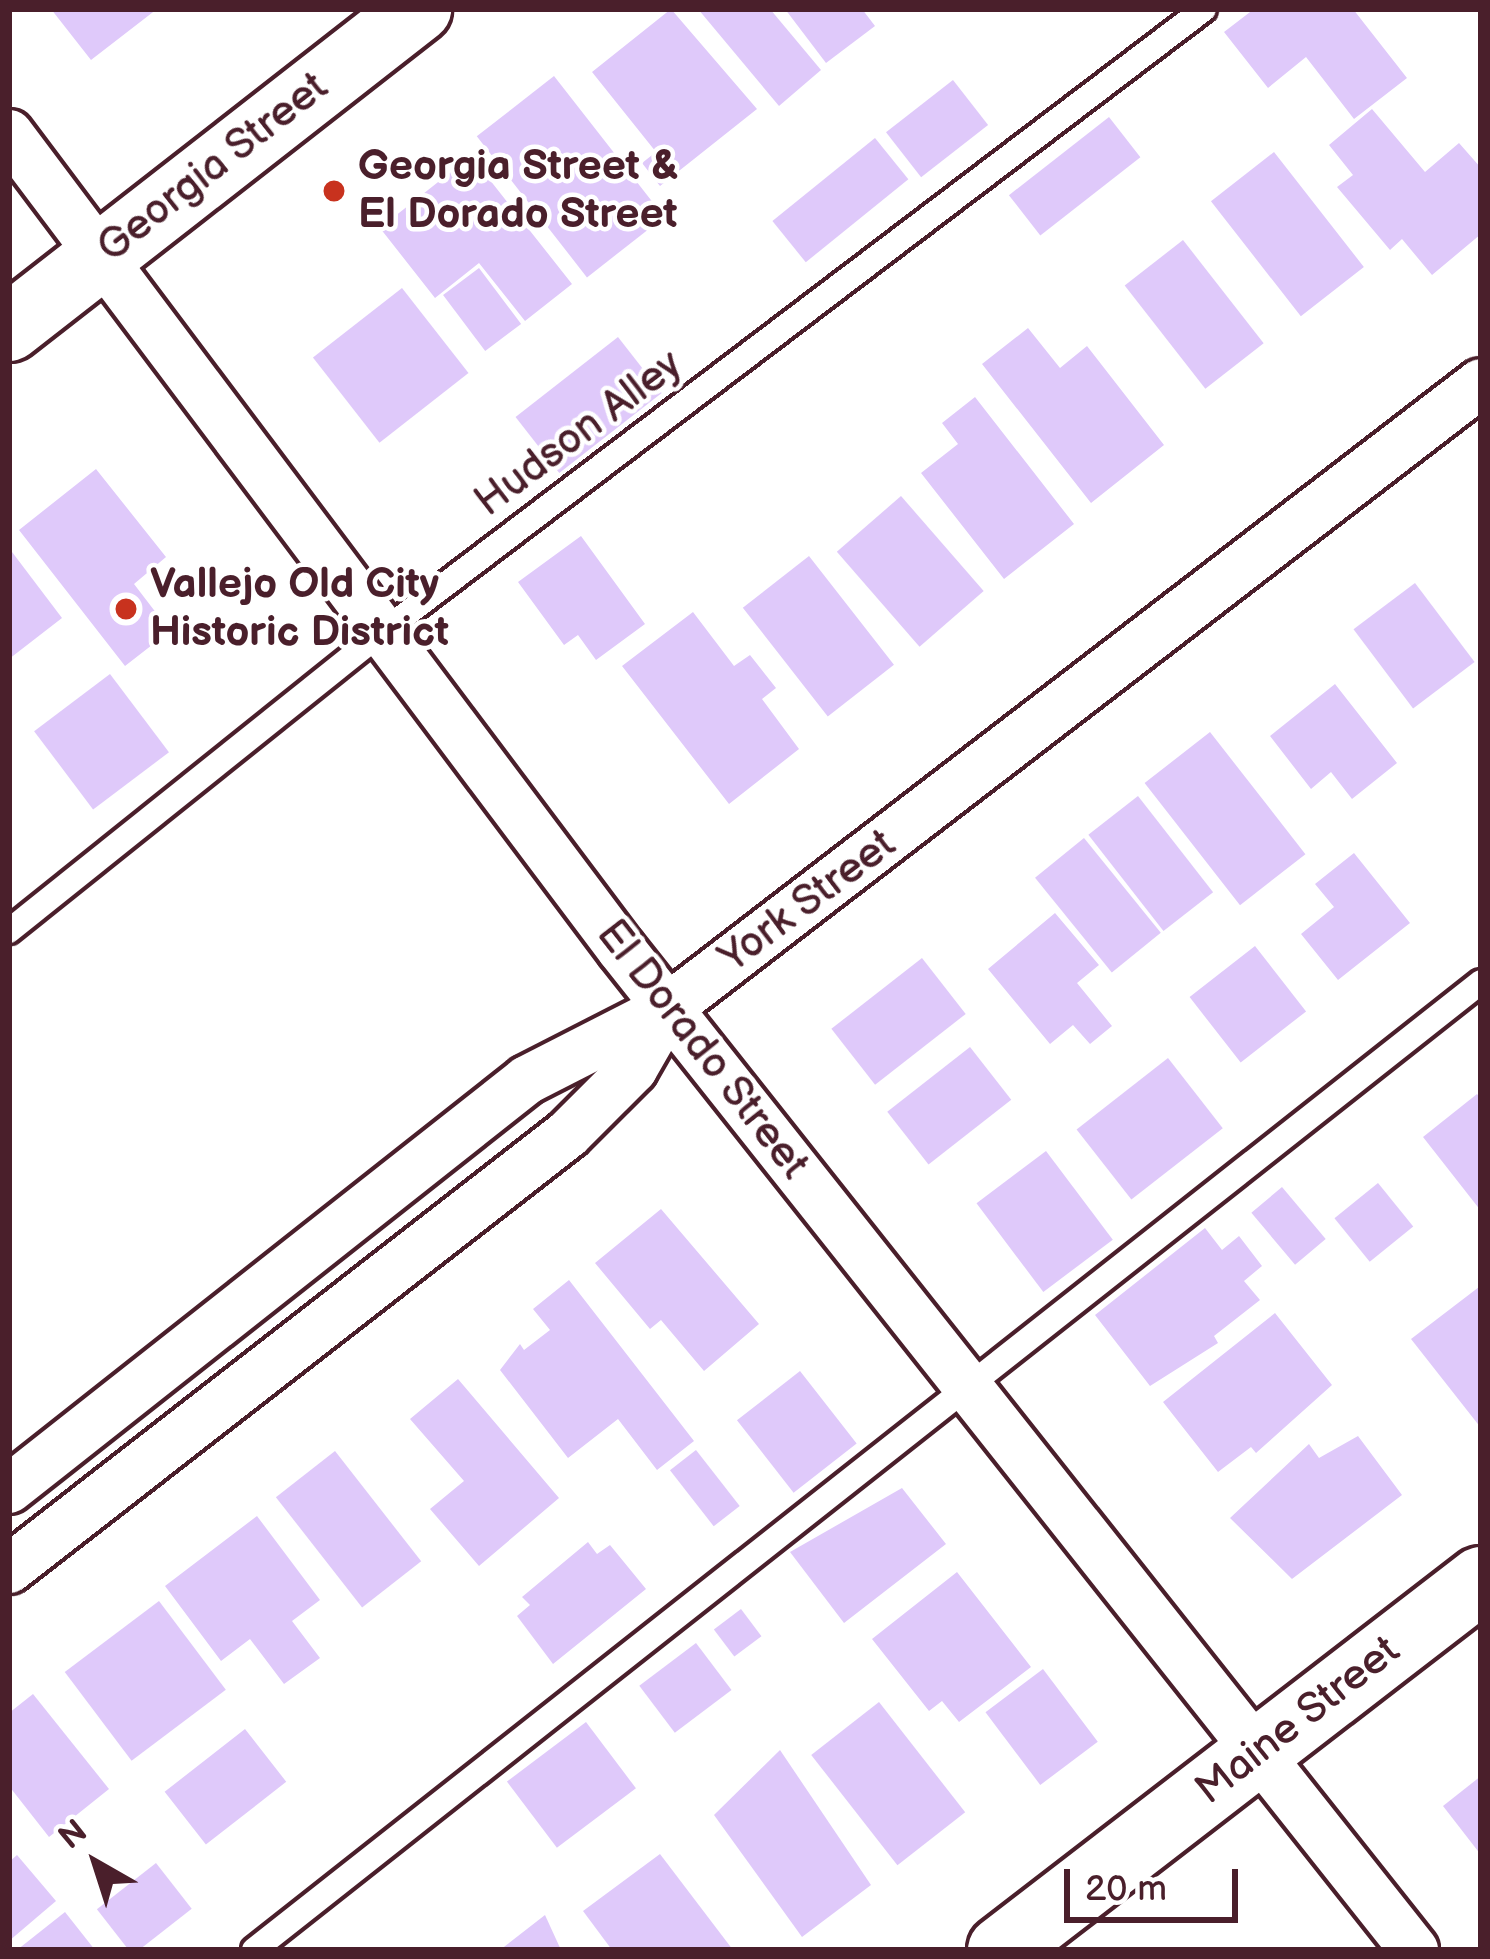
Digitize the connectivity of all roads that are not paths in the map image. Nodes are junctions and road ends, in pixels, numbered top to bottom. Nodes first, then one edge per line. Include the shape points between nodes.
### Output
1 (418, 9) edge
2 (1204, 9) edge
3 (9, 134) edge
4 (103, 254) junction
5 (9, 328) edge
6 (1481, 383) edge
7 (384, 631) junction
8 (9, 931) edge
9 (1481, 982) edge
10 (668, 1008) junction
11 (970, 1388) junction
12 (9, 1489) edge
13 (9, 1569) edge
14 (1481, 1580) edge
15 (1257, 1751) junction
16 (254, 1950) edge
17 (1001, 1950) edge
18 (1414, 1950) edge

1 - 4 street, Georgia Street
2 - 7 lane, Hudson Alley
3 - 4 street, El Dorado Street
4 - 5 street, Georgia Street
4 - 7 street, El Dorado Street
6 - 10 street, York Street
7 - 8 lane, Hudson Alley
7 - 10 street, El Dorado Street
9 - 11 lane
10 - 11 street, El Dorado Street
10 - 12 street, York Street via 527,1080
10 - 13 street via 633,1069 568,1134
11 - 15 street, El Dorado Street
11 - 16 lane
14 - 15 street, Maine Street
15 - 17 street, Maine Street
15 - 18 street, El Dorado Street

